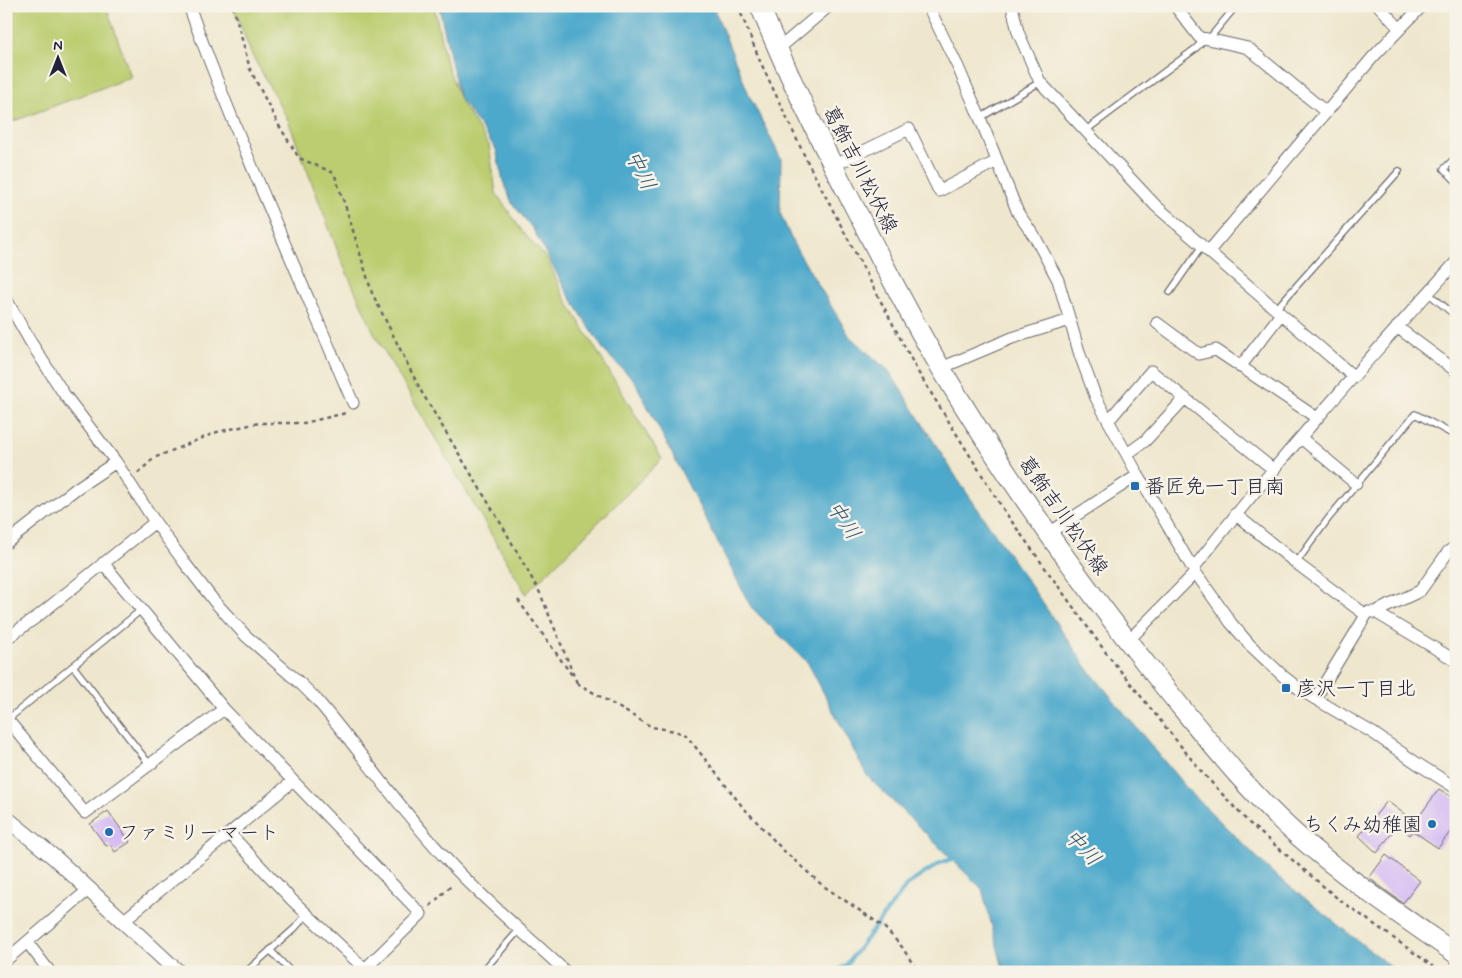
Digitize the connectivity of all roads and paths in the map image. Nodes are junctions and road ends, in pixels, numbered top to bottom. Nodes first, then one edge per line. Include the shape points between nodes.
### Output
1 (189, 6) edge
2 (233, 6) edge
3 (760, 6) edge
4 (829, 6) edge
5 (928, 6) edge
6 (1012, 6) edge
7 (1175, 6) edge
8 (1236, 6) edge
9 (1378, 6) edge
10 (1422, 6) edge
11 (1399, 28) junction
12 (1207, 39) junction
13 (777, 50) junction
14 (1040, 82) junction
15 (1326, 112) junction
16 (980, 118) junction
17 (1086, 131) junction
18 (1456, 157) edge
19 (997, 161) junction
20 (833, 166) junction
21 (1399, 171) dead end
22 (1456, 181) edge
23 (1206, 249) junction
24 (1456, 262) edge
25 (1170, 292) dead end
26 (1428, 293) junction
27 (6, 299) edge
28 (1278, 312) junction
29 (1456, 316) edge
30 (1070, 320) junction
31 (1157, 323) dead end
32 (1397, 327) junction
33 (1240, 367) junction
34 (941, 368) junction
35 (1456, 371) edge
36 (1354, 377) junction
37 (1185, 398) junction
38 (352, 403) joint
39 (1317, 418) junction
40 (1109, 420) junction
41 (1456, 436) edge
42 (1302, 438) junction
43 (1127, 454) junction
44 (116, 462) junction
45 (1274, 470) junction
46 (1138, 475) junction
47 (129, 483) junction
48 (1356, 484) junction
49 (1235, 514) junction
50 (155, 522) junction
51 (1049, 533) junction
52 (6, 543) edge
53 (1456, 546) edge
54 (103, 563) junction
55 (1296, 563) junction
56 (1194, 571) junction
57 (518, 600) dead end
58 (141, 610) junction
59 (1371, 613) junction
60 (6, 639) edge
61 (1128, 641) junction
62 (1456, 661) edge
63 (72, 666) junction
64 (577, 683) junction
65 (1315, 699) junction
66 (224, 709) junction
67 (7, 719) edge
68 (150, 765) junction
69 (293, 781) junction
70 (1456, 788) edge
71 (6, 818) edge
72 (230, 834) junction
73 (461, 875) junction
74 (88, 890) junction
75 (307, 914) junction
76 (421, 914) junction
77 (123, 921) junction
78 (519, 930) junction
79 (27, 942) junction
80 (270, 950) junction
81 (1456, 954) edge
82 (6, 960) edge
83 (366, 970) edge
84 (50, 972) edge
85 (178, 972) edge
86 (246, 972) edge
87 (291, 972) edge
88 (482, 972) edge
89 (566, 972) edge
90 (918, 972) edge

1 - 38 street via 287,254
2 - 64 path via 250,69 278,124 299,158 334,173 372,293 421,391 540,594
3 - 13 main road, 葛飾吉川松伏線
4 - 13 street
5 - 16 street
6 - 14 street via 1018,32
7 - 12 street via 1199,36
8 - 12 lane
9 - 11 street
10 - 11 street
11 - 15 street
12 - 15 street via 1248,48
12 - 17 lane
13 - 20 main road, 葛飾吉川松伏線
14 - 16 lane
14 - 17 street
15 - 23 street
16 - 19 street
17 - 23 street via 1156,206
18 - 22 lane via 1444,170
19 - 20 street via 939,191 908,129
19 - 30 street via 1018,214 1058,280
20 - 34 main road, 葛飾吉川松伏線
21 - 28 lane
23 - 25 lane
23 - 28 street
24 - 26 street
26 - 29 lane
26 - 32 street
27 - 44 street via 64,394
28 - 33 street
28 - 36 street
30 - 34 street via 1012,338
30 - 40 street via 1090,384
31 - 33 street via 1199,354 1216,350
32 - 35 street
32 - 36 street
33 - 39 street
34 - 51 main road, 葛飾吉川松伏線
36 - 39 street
37 - 40 street via 1150,371
37 - 43 street
37 - 45 street
38 - 47 path via 346,414 304,423 259,422 218,432 154,458
39 - 42 street
40 - 43 street
41 - 48 lane via 1415,414
42 - 45 street
42 - 48 street
43 - 46 street
44 - 47 street
44 - 52 street
45 - 49 street
46 - 51 street
46 - 56 street
47 - 50 street
48 - 55 lane
49 - 55 street
49 - 56 street
50 - 54 street
50 - 73 street via 214,601 246,636 317,700 419,828
51 - 61 main road, 葛飾吉川松伏線
53 - 59 street via 1420,591
54 - 58 street
54 - 60 street
55 - 59 street
56 - 61 street
56 - 65 street via 1250,645 1283,676
57 - 64 path
58 - 63 lane
58 - 66 street
59 - 62 street
59 - 65 street
61 - 81 main road, 葛飾吉川松伏線 via 1249,788 1297,835
63 - 67 lane
63 - 68 lane
64 - 90 path via 652,727 686,735 742,806 783,850 822,885 884,927
65 - 70 street
66 - 68 street
66 - 69 street
67 - 68 street via 85,813
69 - 72 street
69 - 76 street
71 - 74 street
72 - 75 street
72 - 77 street
73 - 76 path
73 - 78 street
74 - 77 street
74 - 79 street
75 - 80 lane
75 - 83 street
76 - 83 street
77 - 85 street
78 - 88 lane
78 - 89 street
79 - 82 street
79 - 84 street
80 - 86 lane
80 - 87 lane

